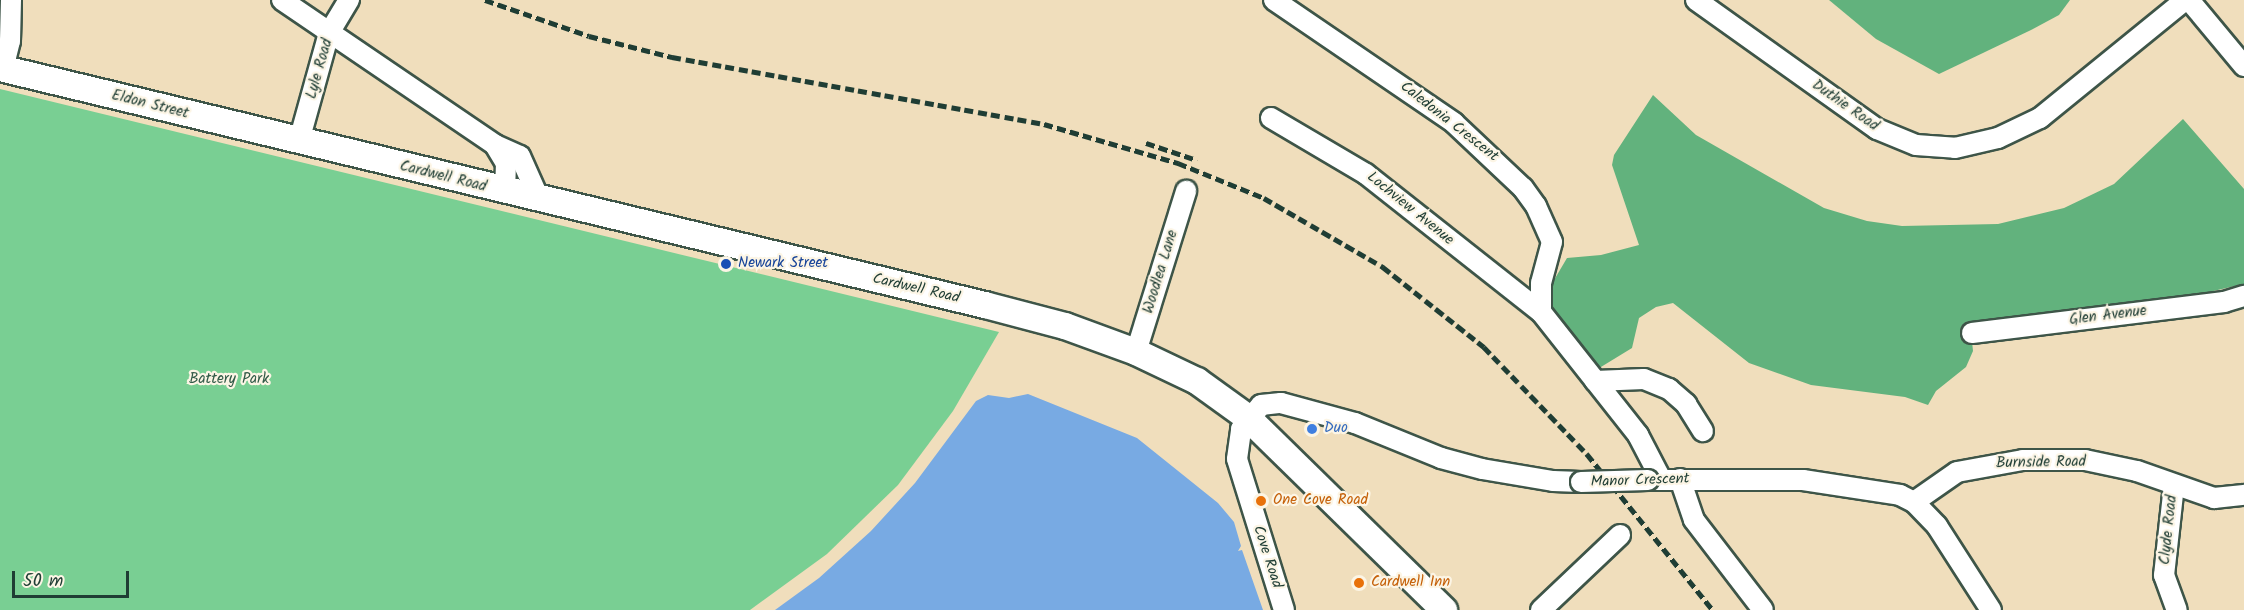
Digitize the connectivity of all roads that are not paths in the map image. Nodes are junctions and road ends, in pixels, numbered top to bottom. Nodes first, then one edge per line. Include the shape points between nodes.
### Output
1 (11, 0) edge
2 (282, 0) edge
3 (349, 0) edge
4 (1274, 0) edge
5 (1696, 0) edge
6 (2187, 0) edge
7 (329, 33) junction
8 (2244, 66) edge
9 (1, 68) edge
10 (1271, 118) dead end
11 (299, 141) junction
12 (495, 145) junction
13 (1186, 191) dead end
14 (505, 192) junction
15 (540, 201) junction
16 (2244, 296) edge
17 (1541, 312) junction
18 (1972, 333) dead end
19 (1136, 352) junction
20 (1595, 381) junction
21 (1247, 417) junction
22 (1703, 431) dead end
23 (1663, 480) junction
24 (2174, 485) junction
25 (2243, 501) edge
26 (1914, 502) junction
27 (1620, 536) dead end
28 (1284, 610) edge
29 (1444, 610) edge
30 (1541, 610) edge
31 (1763, 610) edge
32 (1991, 610) edge
33 (2177, 610) edge

1 - 9 street via 10,42
2 - 7 street
3 - 7 street, Lyle Road
4 - 17 street, Caledonia Crescent via 1415,93 1482,145 1517,180 1536,206 1552,242 1541,283
5 - 6 street, Duthie Road via 1876,129 1916,145 1955,148 1998,138 2040,118
6 - 8 street
7 - 11 street, Lyle Road
7 - 12 street
9 - 11 main road, Eldon Street
10 - 17 street, Lochview Avenue via 1366,174
11 - 14 main road, Cardwell Road
12 - 14 street via 506,163
12 - 15 street via 520,156
13 - 19 street, Woodlea Lane
14 - 15 main road, Cardwell Road
15 - 19 main road, Cardwell Road via 996,308 1065,326
16 - 18 street, Glen Avenue via 2224,302
17 - 20 street
19 - 21 main road, Cardwell Road via 1197,381
20 - 22 street via 1634,378 1669,389 1686,404
20 - 23 street via 1638,435
21 - 23 street, Manor Crescent, bridge via 1261,405 1281,403 1355,423 1441,458 1522,477 1581,482
21 - 28 street, Cove Road via 1238,440 1239,470
21 - 29 main road, Cardwell Road
23 - 26 street, Manor Crescent via 1803,480 1885,492
23 - 31 street
24 - 25 street, Burnside Road via 2214,498
24 - 26 street, Burnside Road via 2137,471 2085,460 2023,460 1957,472
24 - 33 street, Clyde Road via 2164,575
26 - 32 street, Manor Crescent via 1948,540
27 - 30 street

